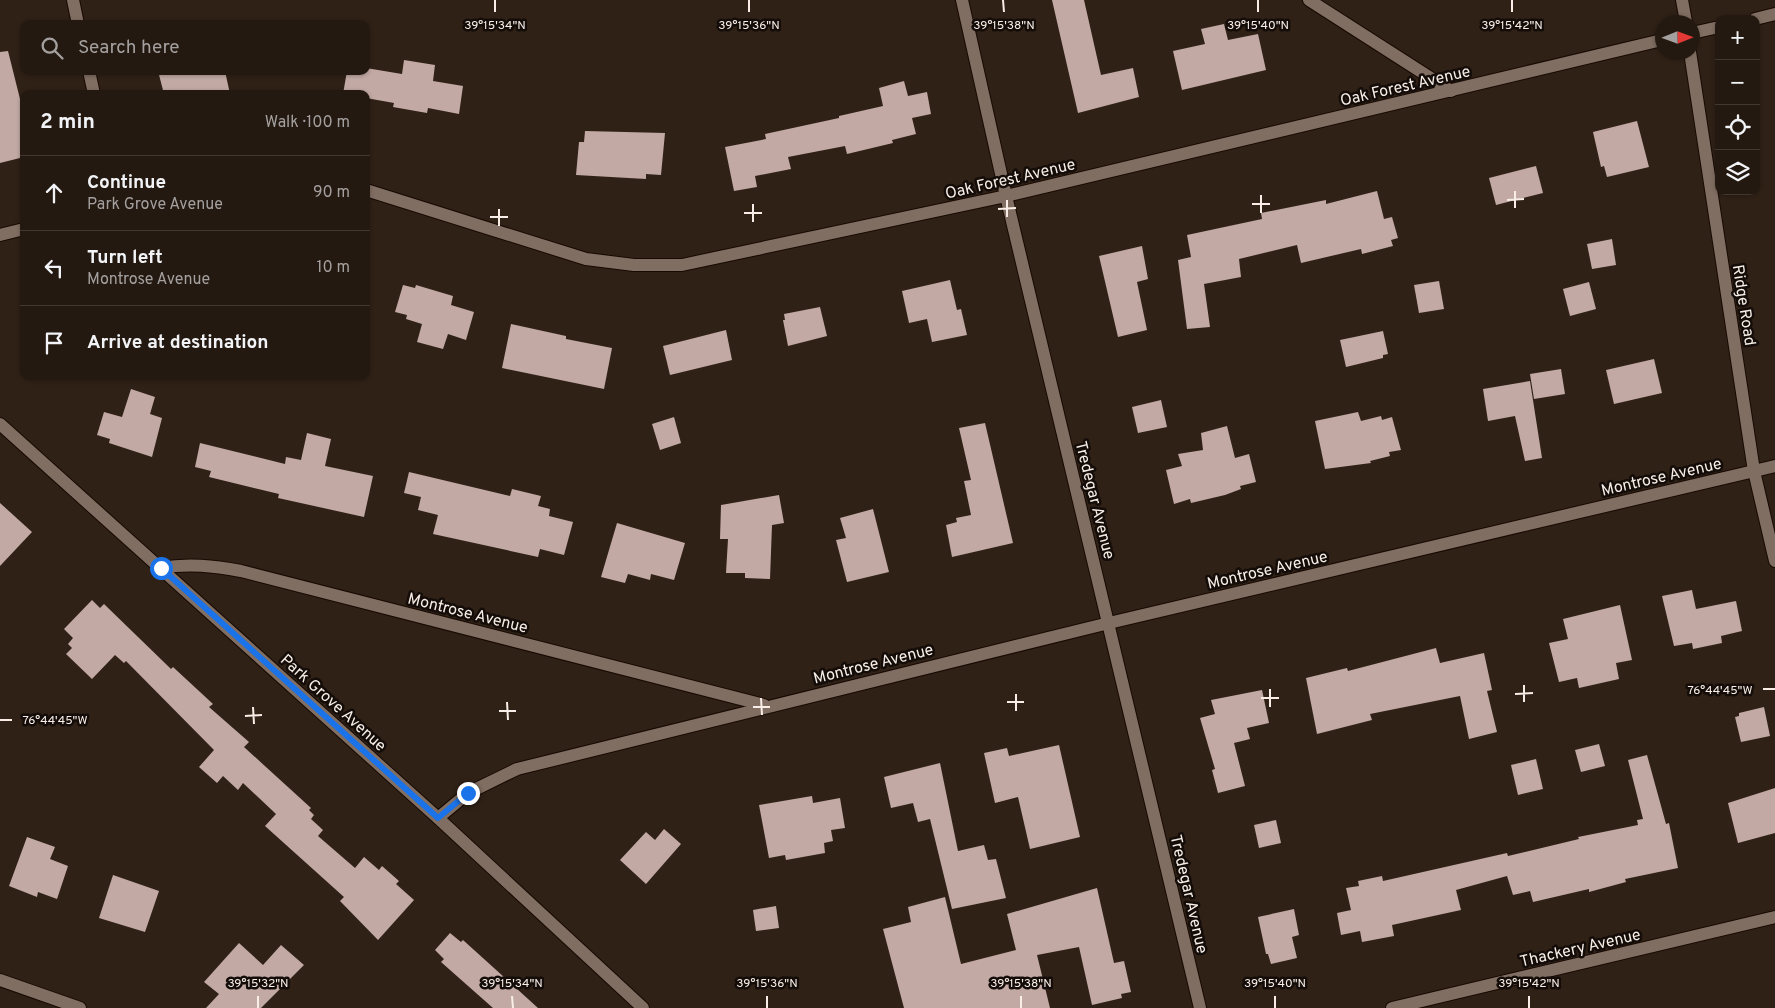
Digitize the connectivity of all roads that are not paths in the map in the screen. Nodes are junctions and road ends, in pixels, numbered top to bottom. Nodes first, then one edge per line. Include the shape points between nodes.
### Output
1 (73, 0) edge
2 (962, 0) edge
3 (1309, 0) edge
4 (1682, 0) edge
5 (1775, 14) edge
6 (1685, 15) edge
7 (1760, 18) edge
8 (77, 20) edge
9 (1715, 28) edge
10 (1700, 31) edge
11 (1655, 42) edge
12 (1691, 60) edge
13 (90, 75) edge
14 (93, 90) edge
15 (1451, 91) junction
16 (370, 191) edge
17 (1006, 196) junction
18 (20, 230) edge
19 (0, 235) edge
20 (0, 424) edge
21 (1775, 466) edge
22 (1754, 471) junction
23 (1775, 561) edge
24 (161, 568) junction
25 (1109, 622) junction
26 (766, 706) junction
27 (438, 818) junction
28 (1775, 917) edge
29 (0, 980) edge
30 (80, 1008) edge
31 (642, 1008) edge
32 (1200, 1008) edge
33 (1392, 1008) edge

1 - 8 street
2 - 17 street, Tredegar Avenue
3 - 15 street
4 - 6 street
5 - 7 street
9 - 10 street
11 - 15 street, Oak Forest Avenue
12 - 22 street, Ridge Road
13 - 14 street
15 - 17 street, Oak Forest Avenue
16 - 17 street, Oak Forest Avenue via 586,259 634,265 682,265
17 - 25 street, Tredegar Avenue
18 - 19 street
20 - 24 street, Park Grove Avenue
21 - 22 street, Montrose Avenue
22 - 23 street, Ridge Road
22 - 25 street, Montrose Avenue
24 - 26 street, Montrose Avenue via 211,566 241,571
24 - 27 street, Park Grove Avenue
25 - 26 street, Montrose Avenue
25 - 32 street, Tredegar Avenue
26 - 27 street, Montrose Avenue via 516,769 468,793
27 - 31 street, Park Grove Avenue
28 - 33 street, Thackery Avenue
29 - 30 street

